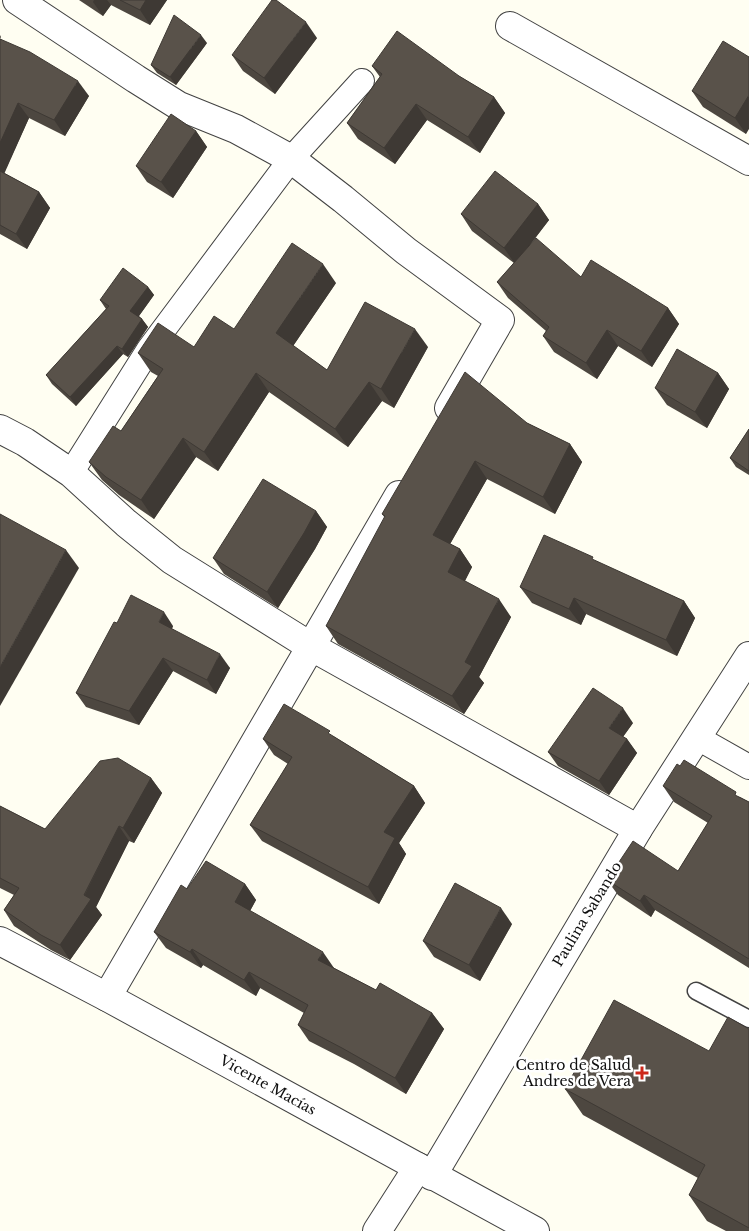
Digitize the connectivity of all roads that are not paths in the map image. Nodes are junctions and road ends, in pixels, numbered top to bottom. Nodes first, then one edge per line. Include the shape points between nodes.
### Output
1 (17, 0) edge
2 (510, 26) dead end
3 (362, 81) dead end
4 (291, 159) junction
5 (749, 161) edge
6 (0, 429) edge
7 (435, 432) edge
8 (71, 473) junction
9 (410, 475) edge
10 (310, 646) junction
11 (749, 656) edge
12 (696, 737) junction
13 (749, 768) edge
14 (638, 829) junction
15 (0, 942) edge
16 (696, 990) dead end
17 (107, 997) junction
18 (749, 1019) edge
19 (425, 1171) junction
20 (377, 1231) edge
21 (534, 1231) edge

1 - 4 street via 179,106 236,129
2 - 5 street
3 - 4 street
4 - 7 street via 406,251 500,320
4 - 8 street via 149,349
6 - 8 street
8 - 10 street via 172,560
9 - 10 street
10 - 14 street
10 - 17 street
11 - 12 street, Paulina Sabando
12 - 13 street
12 - 14 street, Paulina Sabando
14 - 19 street, Paulina Sabando
15 - 17 street, Vicente Macías
16 - 18 lane
17 - 19 street, Vicente Macías
19 - 20 street, Paulina Sabando
19 - 21 street, Vicente Macías

